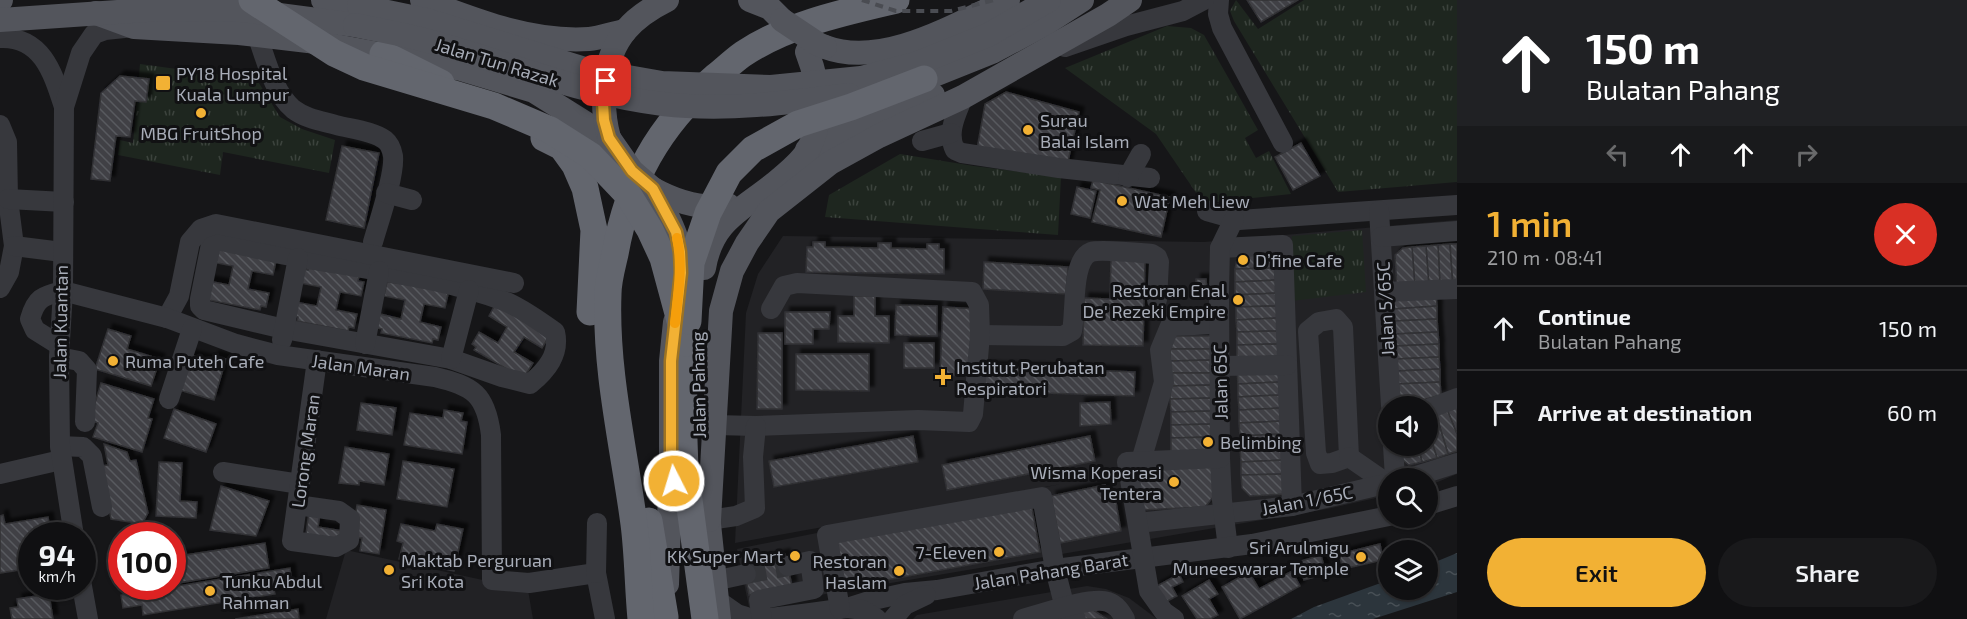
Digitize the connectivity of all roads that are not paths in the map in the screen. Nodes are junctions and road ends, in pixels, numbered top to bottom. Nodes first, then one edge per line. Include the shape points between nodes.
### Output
1 (252, 0) edge
2 (323, 0) edge
3 (422, 0) edge
4 (667, 0) edge
5 (896, 0) edge
6 (1008, 0) edge
7 (1049, 0) edge
8 (1082, 0) edge
9 (1130, 0) edge
10 (1204, 0) edge
11 (1219, 0) edge
12 (767, 7) edge
13 (1183, 12) junction
14 (96, 13) junction
15 (357, 16) junction
16 (0, 20) edge
17 (134, 27) junction
18 (1222, 28) junction
19 (625, 31) junction
20 (257, 35) junction
21 (0, 38) edge
22 (546, 38) junction
23 (816, 50) junction
24 (878, 51) junction
25 (383, 54) junction
26 (1025, 61) junction
27 (924, 79) junction
28 (534, 91) junction
29 (963, 97) junction
30 (64, 107) junction
31 (902, 107) junction
32 (0, 125) edge
33 (951, 133) junction
34 (609, 138) junction
35 (1274, 139) dead end
36 (922, 141) dead end
37 (807, 150) junction
38 (1141, 154) dead end
39 (1128, 177) junction
40 (1149, 178) dead end
41 (653, 189) junction
42 (386, 193) junction
43 (8, 199) junction
44 (412, 200) dead end
45 (64, 202) junction
46 (748, 202) junction
47 (1457, 205) edge
48 (1207, 211) dead end
49 (1379, 211) junction
50 (1234, 219) junction
51 (1457, 231) edge
52 (1381, 237) junction
53 (373, 242) dead end
54 (14, 246) junction
55 (1220, 248) junction
56 (62, 252) junction
57 (298, 258) junction
58 (380, 271) junction
59 (514, 283) dead end
60 (0, 288) edge
61 (1456, 289) edge
62 (469, 290) junction
63 (63, 291) junction
64 (1384, 292) junction
65 (1157, 300) dead end
66 (771, 309) dead end
67 (167, 318) junction
68 (1219, 324) junction
69 (192, 329) junction
70 (284, 329) junction
71 (980, 335) junction
72 (686, 343) junction
73 (364, 344) junction
74 (59, 351) junction
75 (278, 355) junction
76 (451, 359) junction
77 (317, 360) junction
78 (1287, 365) junction
79 (1219, 366) junction
80 (1390, 396) edge
81 (1457, 398) edge
82 (169, 399) dead end
83 (615, 404) junction
84 (1438, 405) edge
85 (85, 422) dead end
86 (715, 425) junction
87 (756, 426) junction
88 (60, 453) junction
89 (671, 458) joint
90 (1220, 458) junction
91 (1349, 458) junction
92 (1138, 463) junction
93 (1457, 463) edge
94 (1438, 469) edge
95 (223, 472) dead end
96 (0, 474) edge
97 (1378, 475) edge
98 (300, 484) junction
99 (1378, 485) edge
100 (1455, 494) edge
101 (1438, 501) edge
102 (297, 505) junction
103 (1292, 506) junction
104 (102, 507) dead end
105 (1224, 514) junction
106 (1378, 518) edge
107 (709, 520) junction
108 (72, 522) edge
109 (1138, 522) junction
110 (597, 523) dead end
111 (1228, 548) junction
112 (1144, 557) junction
113 (788, 566) tunnel mouth
114 (1055, 569) junction
115 (596, 573) junction
116 (637, 573) junction
117 (746, 574) tunnel mouth
118 (937, 590) junction
119 (85, 600) edge
120 (714, 605) edge
121 (844, 608) junction
122 (1070, 613) edge
123 (806, 617) edge
124 (88, 619) edge
125 (605, 619) edge
126 (665, 619) edge
127 (762, 619) edge
128 (878, 619) edge
129 (893, 619) edge
130 (1023, 619) edge
131 (1125, 619) edge
132 (1173, 619) edge

1 - 72 highway, bridge via 334,53 364,67 494,106 550,130 591,156 629,196 650,230 663,258
2 - 15 main road, Jalan Tun Razak
3 - 22 main road, Jalan Tun Razak via 488,24
4 - 19 main road
5 - 83 highway via 837,14 780,34 744,54 695,94 650,151 620,225 608,293
6 - 24 main road via 918,41
7 - 15 main road, Jalan Tun Razak, bridge via 988,35 918,63 861,78 771,87 662,83 588,70 426,20
8 - 27 main road, Jalan Tun Razak via 994,51
9 - 26 main road
10 - 13 street
11 - 18 street
12 - 23 main road
13 - 18 street via 1194,13
13 - 26 street via 1126,26
14 - 15 main road, Jalan Tun Razak via 161,9
14 - 16 main road, Jalan Tun Razak
14 - 17 main road
15 - 27 main road, Jalan Tun Razak, bridge via 582,88 662,104 777,105 865,93
17 - 20 main road
17 - 30 street, Jalan Kuantan via 94,34 81,52
18 - 35 street
19 - 22 main road, Jalan Tun Razak via 590,39
19 - 34 main road via 609,60 603,102
20 - 25 main road
20 - 42 street via 276,85 294,109 309,118 384,139 391,147 393,158
21 - 30 street, Jalan Kuantan via 29,43 42,54
22 - 28 main road via 563,46 570,59 571,74 560,85
23 - 24 main road via 850,54
23 - 37 main road via 818,121
24 - 31 main road via 860,74 859,87 865,98
25 - 28 main road via 461,69
25 - 116 highway via 562,147 575,165 585,188 594,230 590,314 595,379
26 - 29 main road
26 - 31 main road
27 - 72 highway, bridge via 798,124 753,149 729,172 708,213 691,263
28 - 34 main road
29 - 33 street
29 - 86 main road via 830,163 770,211 732,271 721,311
30 - 45 street, Jalan Kuantan
31 - 37 main road
32 - 43 street via 7,142
33 - 36 street
33 - 39 street via 955,150 962,153
34 - 41 main road, bridge via 632,171
37 - 46 main road, Jalan Pahang via 775,183
38 - 39 street
39 - 40 street
41 - 46 main road via 694,204 723,206
41 - 89 main road, Jalan Pahang via 676,232 680,252 671,361
42 - 44 street
42 - 53 street
43 - 45 street
43 - 54 street
45 - 56 street, Jalan Kuantan
46 - 107 main road, Jalan Pahang via 720,227 710,244 694,339 697,433
47 - 49 street
48 - 50 street
49 - 50 street
49 - 52 street, Jalan 5/65C
50 - 55 street, Jalan 65C
51 - 52 street
52 - 64 street, Jalan 5/65C
54 - 56 street
54 - 60 street via 9,272
55 - 68 street, Jalan 65C
55 - 78 street via 1283,245
56 - 63 street, Jalan Kuantan
57 - 58 street
57 - 70 street
57 - 70 street via 212,238 200,306
58 - 62 street
58 - 73 street
59 - 67 street via 216,224 201,229 190,242 179,296
61 - 64 street
62 - 76 street
62 - 76 street via 506,302 536,319 555,332 558,344 542,375 530,384
63 - 67 street, Jalan Maran
63 - 74 street, Jalan Kuantan
63 - 74 street via 34,304 30,319 35,330
64 - 80 street, Jalan 5/65C
65 - 71 street via 1157,257 1092,251 1081,259 1077,274 1072,331 1063,336
66 - 71 street via 784,286 797,283 972,292 979,305
67 - 69 street, Jalan Maran
68 - 79 street, Jalan 65C
68 - 92 street via 1170,326 1160,350 1164,382
69 - 75 street, Jalan Maran
69 - 82 street
70 - 73 street
70 - 75 street
71 - 87 street via 969,422
72 - 120 highway via 685,470
73 - 76 street
74 - 85 street via 87,370
74 - 88 street, Jalan Kuantan
75 - 77 street, Jalan Maran
77 - 98 street, Lorong Maran
77 - 115 street, Jalan Maran via 435,377 473,391 488,413 491,435 492,580 529,583
78 - 79 street
78 - 103 street
79 - 90 street, Jalan 65C
81 - 84 street
83 - 116 highway via 634,526
83 - 126 highway via 643,485
86 - 87 street
86 - 107 main road
87 - 107 street via 755,508
88 - 96 street
88 - 104 street via 83,447 92,456
88 - 108 street, Jalan Kuantan
89 - 126 highway
90 - 92 street
90 - 105 street, Jalan 65C
91 - 91 street via 1343,327 1336,319 1319,322 1308,331 1316,453 1320,464
91 - 97 street
92 - 109 street via 1127,462
93 - 94 street
95 - 98 street
98 - 102 street, Lorong Maran
99 - 103 street, Jalan 1/65C
100 - 101 street
102 - 102 street, Lorong Maran via 292,541 336,547 349,540 350,519 339,511
103 - 105 street, Jalan 1/65C
105 - 109 street, Jalan 1/65C
105 - 111 street, Jalan 65C
106 - 111 street, Jalan Pahang Barat
107 - 120 main road, Jalan Pahang
109 - 112 street
110 - 115 street
111 - 112 street, Jalan Pahang Barat
112 - 114 street, Jalan Pahang Barat
112 - 132 street via 1149,591
113 - 127 street via 810,561 814,589 759,600
114 - 118 street, Jalan Pahang Barat
114 - 121 street via 1042,497 827,535
114 - 122 street
115 - 125 street
116 - 126 highway
117 - 120 street
118 - 121 street, Jalan Pahang Barat via 905,593
118 - 129 street via 905,605
119 - 124 street
120 - 127 street, Jalan Pahang Barat
121 - 123 street, Jalan Pahang Barat
121 - 128 street via 863,610
122 - 130 street
122 - 131 street via 1101,601 1110,602
123 - 127 street, Jalan Pahang Barat

